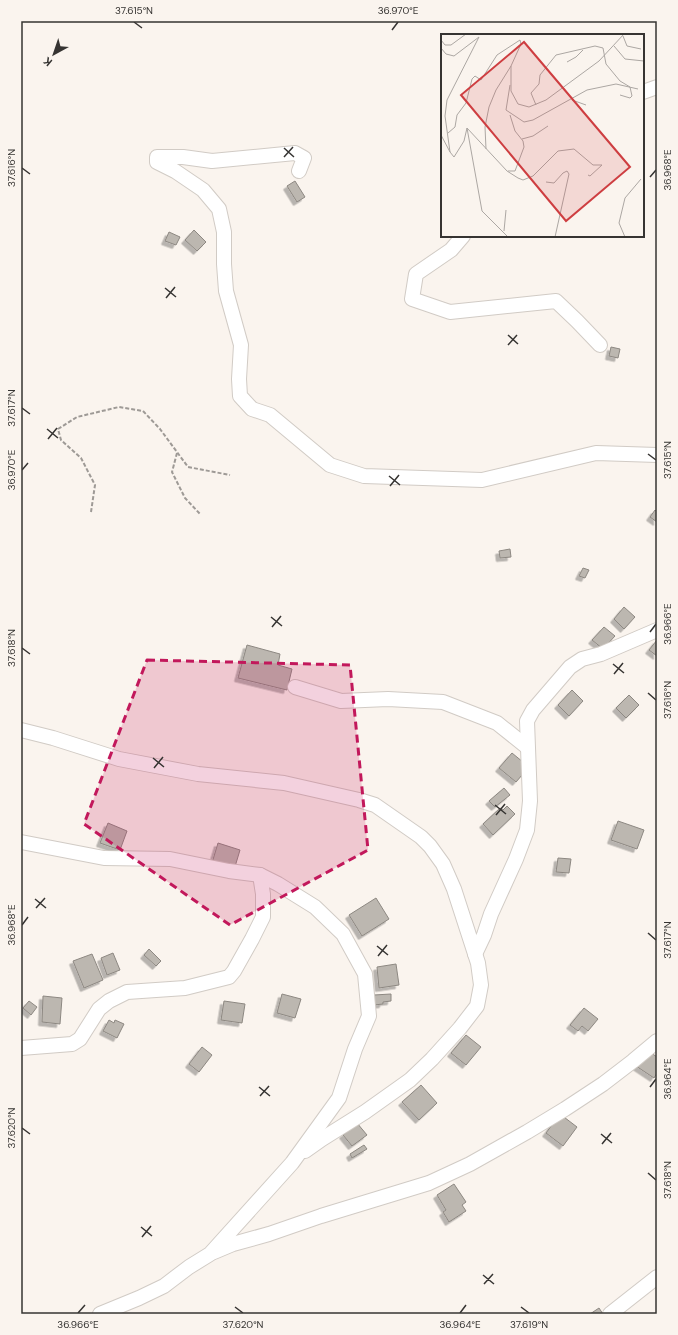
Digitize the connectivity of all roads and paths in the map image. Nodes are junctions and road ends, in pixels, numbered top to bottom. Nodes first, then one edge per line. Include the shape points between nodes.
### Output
1 (657, 87) edge
2 (644, 92) edge
3 (299, 171) dead end
4 (462, 237) edge
5 (600, 345) dead end
6 (177, 453) junction
7 (657, 455) edge
8 (230, 475) dead end
9 (91, 512) dead end
10 (201, 516) dead end
11 (657, 630) edge
12 (295, 687) dead end
13 (21, 730) edge
14 (527, 747) junction
15 (21, 842) edge
16 (260, 875) junction
17 (475, 954) junction
18 (657, 1041) edge
19 (21, 1048) edge
20 (292, 1164) junction
21 (210, 1254) junction
22 (657, 1277) edge
23 (100, 1314) edge
24 (610, 1314) edge

1 - 2 street
3 - 7 street via 304,158 296,153 212,160 157,157 157,162 202,190 219,209 224,232 226,291 242,345 240,396 252,408 270,415 330,465 364,476 482,480 596,453
4 - 5 street via 450,250 416,274 412,299 450,312 556,301
6 - 8 path via 188,467
6 - 9 path via 143,411 119,408 77,417 58,429 61,440 81,458 94,484
6 - 10 path via 172,472 185,498
11 - 14 street via 601,654 582,659 570,667 527,721
12 - 14 street via 341,701 388,699 443,702 497,723
13 - 17 street via 119,759 198,774 284,784 375,805 421,837 443,864
14 - 17 street via 530,801 527,830
15 - 16 street via 104,858 170,859
16 - 19 street via 263,916 229,977 185,988 127,992 99,1009 80,1038 72,1044
16 - 20 street via 315,907 343,934 365,974 369,1016 339,1098
17 - 20 street via 481,985 477,1006 460,1028 410,1080 310,1147
18 - 21 street via 603,1084 565,1109 470,1164 429,1182 233,1244
20 - 21 street
21 - 23 street via 164,1286
22 - 24 street

